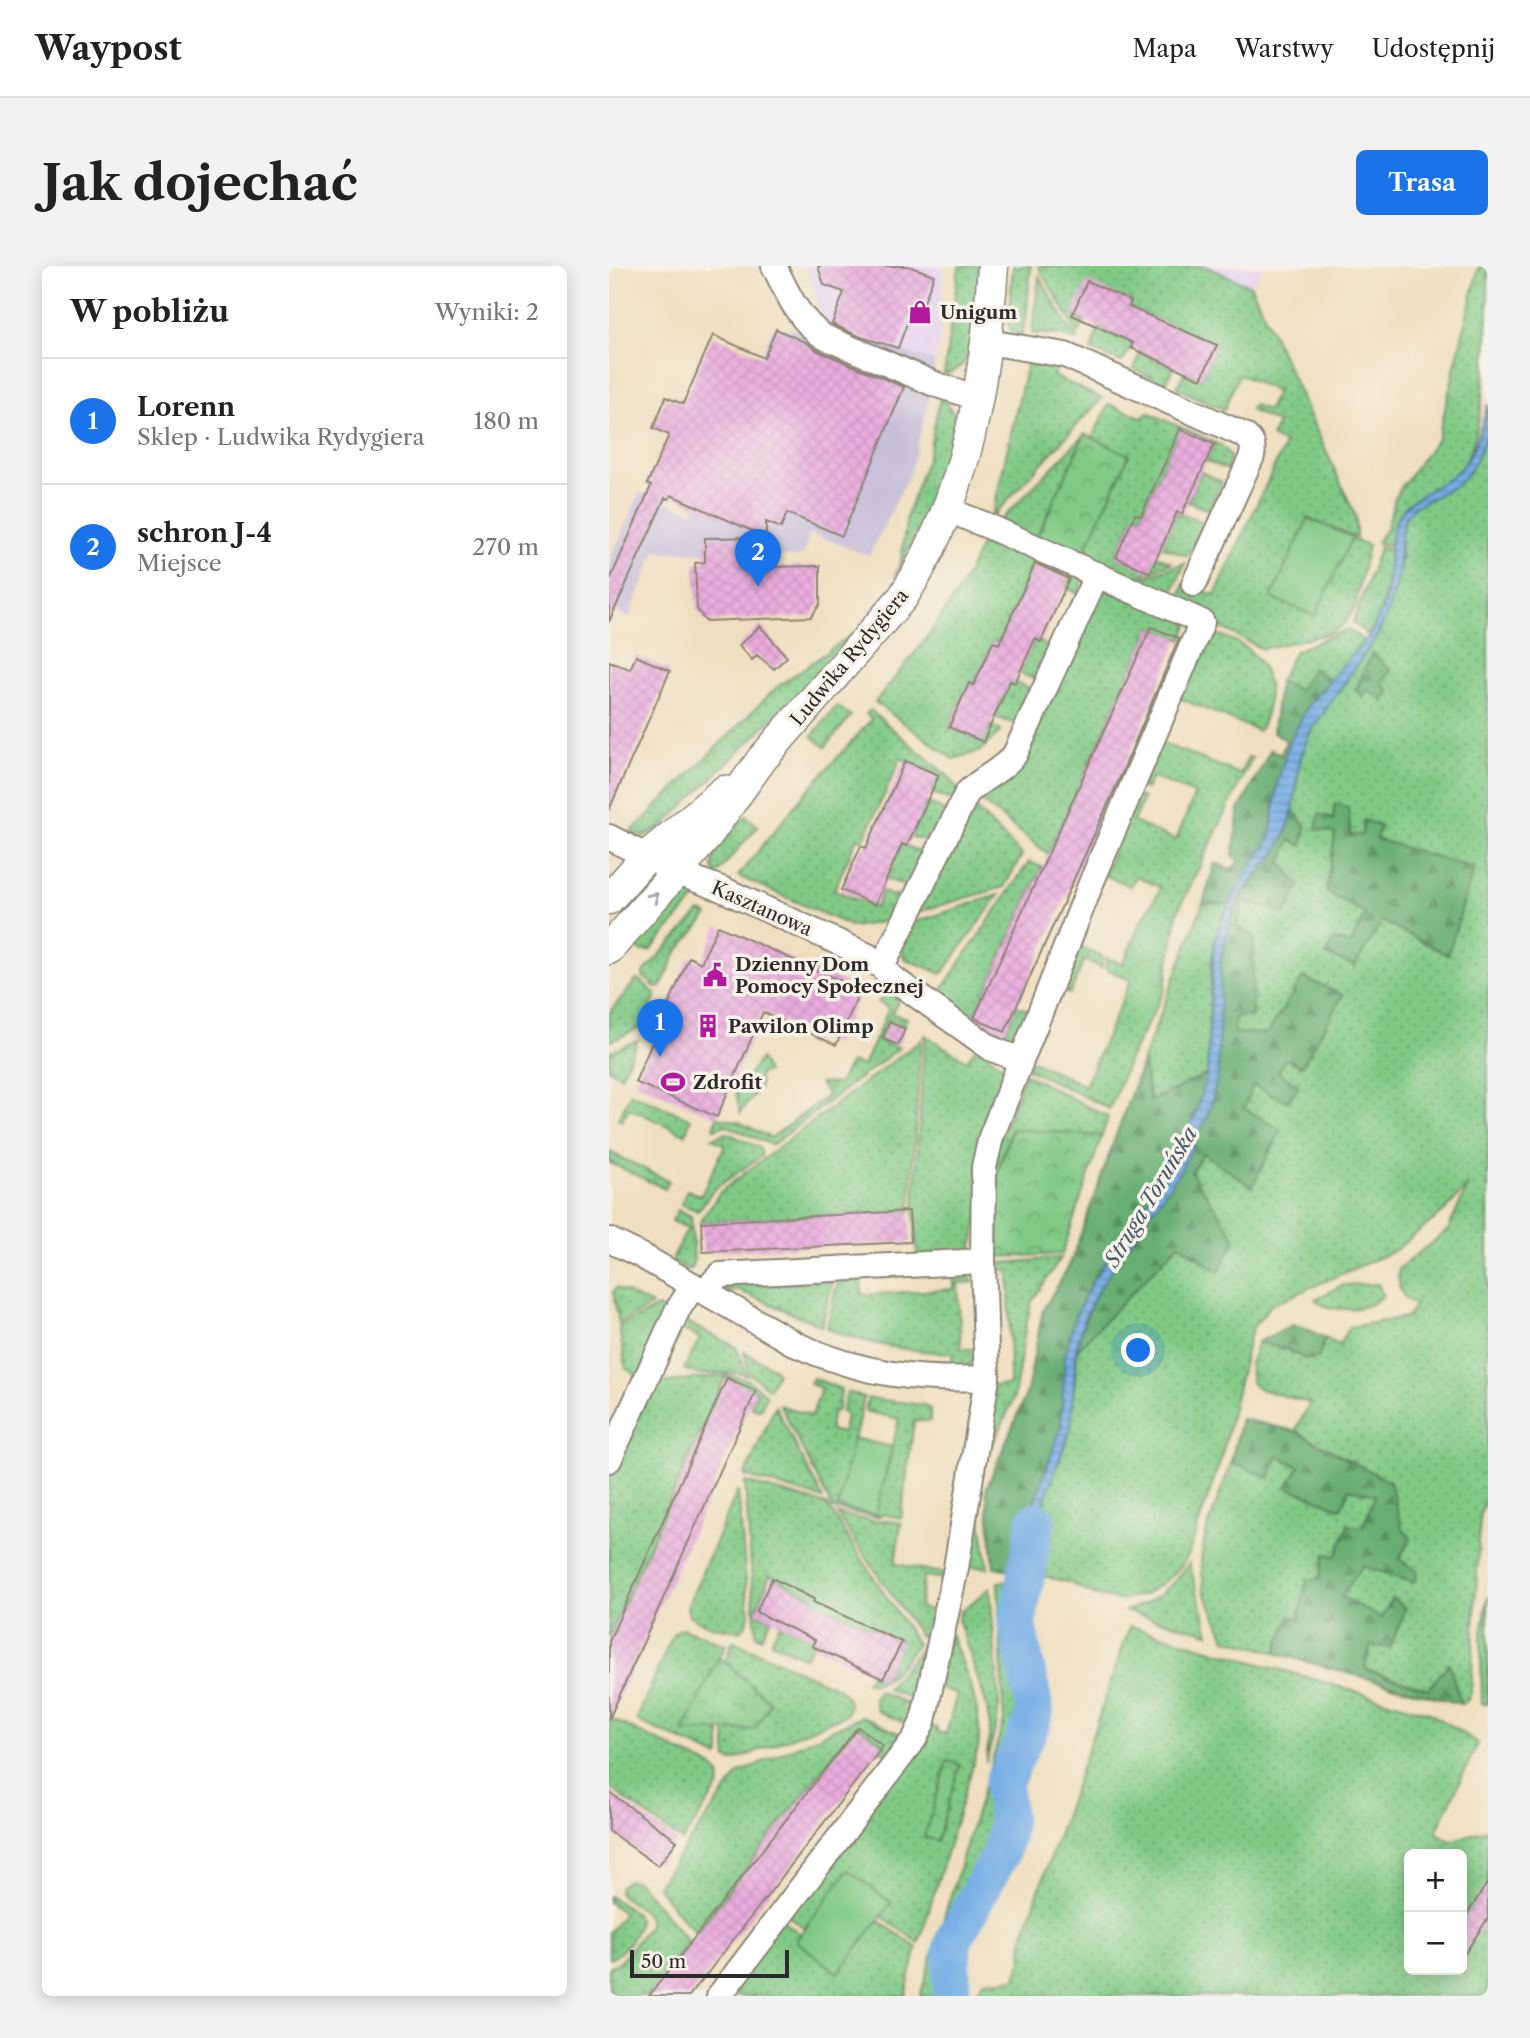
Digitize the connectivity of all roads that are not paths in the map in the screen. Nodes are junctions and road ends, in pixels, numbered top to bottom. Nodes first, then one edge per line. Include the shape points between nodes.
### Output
1 (774, 266) edge
2 (993, 266) edge
3 (988, 342) junction
4 (978, 398) junction
5 (947, 510) junction
6 (1097, 574) junction
7 (1193, 584) dead end
8 (762, 759) junction
9 (609, 837) edge
10 (646, 857) junction
11 (676, 872) junction
12 (609, 899) edge
13 (609, 949) edge
14 (883, 967) junction
15 (1021, 1060) junction
16 (609, 1240) edge
17 (983, 1261) junction
18 (698, 1289) junction
19 (987, 1378) junction
20 (609, 1460) edge
21 (719, 1996) edge

1 - 4 street via 799,313 824,337 937,386
2 - 3 street, Ludwika Rydygiera
3 - 4 street, Ludwika Rydygiera
3 - 7 street via 1065,355 1251,440 1252,456
4 - 5 street, Ludwika Rydygiera
5 - 6 street
5 - 8 street, Ludwika Rydygiera via 903,597
6 - 14 street via 1015,754 967,793
6 - 15 street via 1202,622
8 - 10 street, Ludwika Rydygiera
8 - 11 street, Ludwika Rydygiera
9 - 10 street, Kasztanowa
10 - 11 street, Kasztanowa
10 - 12 street, Ludwika Rydygiera
13 -> 11 street, Ludwika Rydygiera
11 - 14 street, Kasztanowa via 832,939
14 - 15 street, Kasztanowa via 982,1043
15 - 17 street via 984,1167
16 - 18 street
17 - 18 street via 720,1275
17 - 19 street
18 - 19 street via 797,1345 850,1365 942,1380
18 - 20 street via 677,1311
19 - 21 street via 946,1617 915,1738

